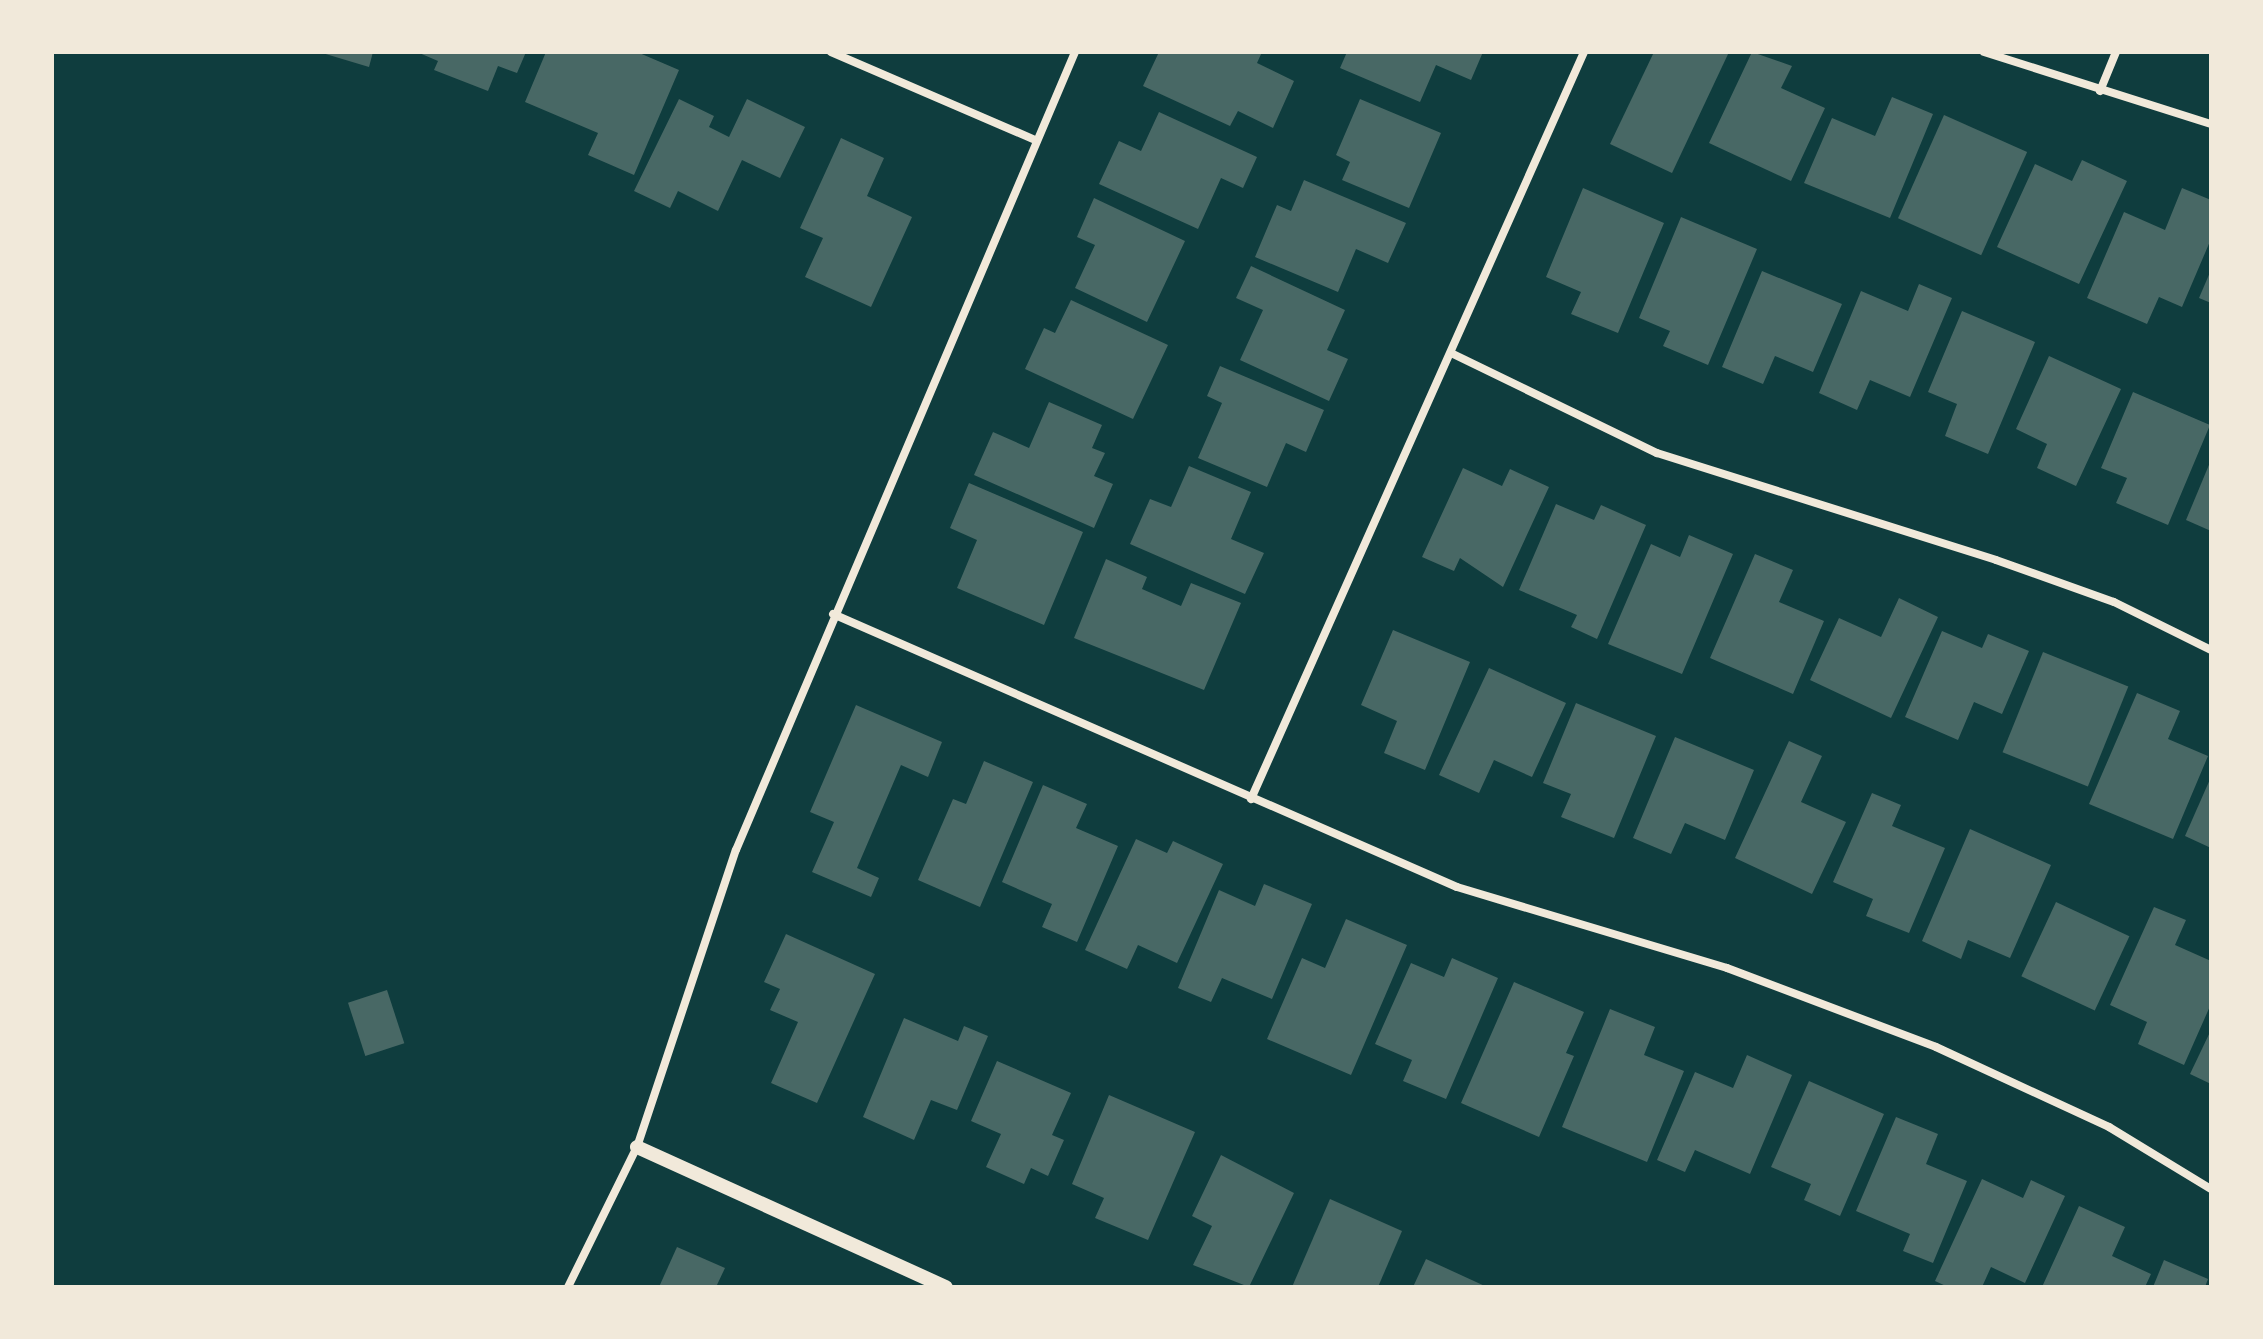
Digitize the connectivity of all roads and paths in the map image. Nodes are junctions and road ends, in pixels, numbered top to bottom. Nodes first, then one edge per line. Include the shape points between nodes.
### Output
1 (831, 52) edge
2 (1075, 52) edge
3 (1584, 52) edge
4 (1984, 52) edge
5 (2116, 52) edge
6 (2100, 91) junction
7 (2211, 124) edge
8 (1035, 140) junction
9 (1451, 353) junction
10 (833, 614) junction
11 (2211, 650) edge
12 (1251, 799) junction
13 (637, 1147) junction
14 (2211, 1189) edge
15 (568, 1287) edge
16 (946, 1287) edge

1 - 8 street
2 - 8 street
3 - 9 street
4 - 6 street
5 - 6 street
6 - 7 street
8 - 10 street
9 - 11 street via 1657,453 1996,560 2114,602
9 - 12 street
10 - 12 street
10 - 13 street via 736,850
12 - 14 street via 1457,887 1727,968 1936,1047 2109,1127
13 - 15 street
13 - 16 street

